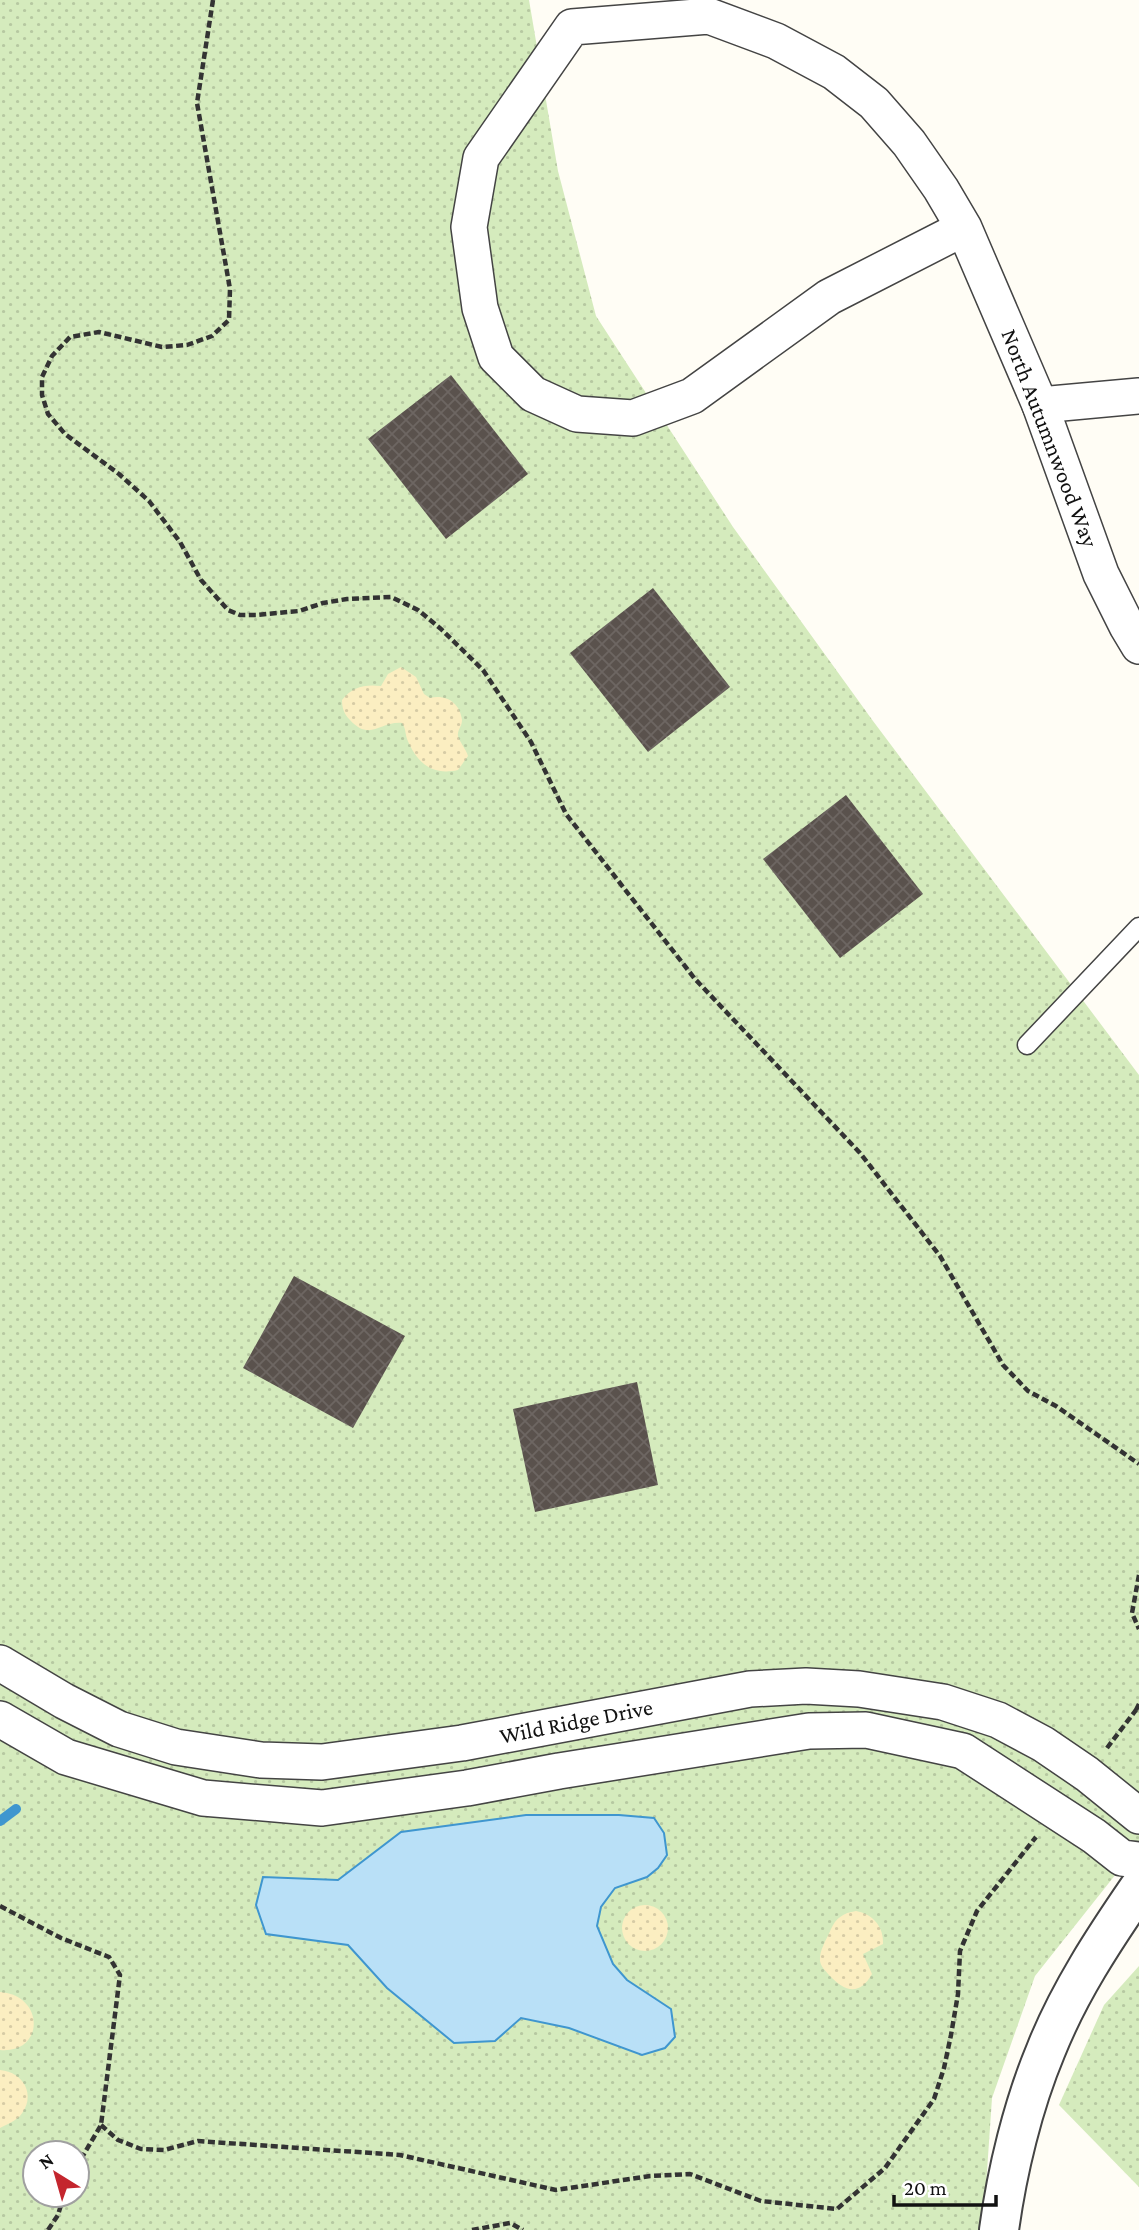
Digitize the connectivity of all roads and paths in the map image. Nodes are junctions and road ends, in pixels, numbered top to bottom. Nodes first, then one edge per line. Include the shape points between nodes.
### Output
1 (213, 0) edge
2 (964, 228) junction
3 (1139, 396) edge
4 (1040, 405) junction
5 (1139, 646) edge
6 (1139, 927) edge
7 (1027, 1045) dead end
8 (1139, 1464) edge
9 (1139, 1575) edge
10 (1139, 1629) edge
11 (0, 1663) edge
12 (1138, 1707) edge
13 (0, 1718) edge
14 (462, 1743) junction
15 (1087, 1774) junction
16 (467, 1788) junction
17 (1056, 1812) junction
18 (1139, 1816) edge
19 (1139, 1860) edge
20 (1139, 1888) edge
21 (0, 1906) edge
22 (101, 2125) junction
23 (91, 2142) edge
24 (60, 2209) edge
25 (48, 2230) edge
26 (472, 2230) edge
27 (523, 2230) edge
28 (999, 2230) edge

1 - 8 path via 197,103 230,289 229,320 212,336 187,345 162,347 99,332 70,337 52,356 42,377 41,395 48,414 65,434 149,501 201,580 228,610 256,615 299,611 346,599 391,597 418,610 484,670 531,742 566,814 695,979 860,1153 940,1256 1003,1364 1028,1391
2 - 2 street, North Autumnwood Way via 829,297 692,396 633,418 577,414 533,394 496,357 480,308 469,227 481,158 572,27 709,16 786,46 834,72 874,103 909,144
2 - 4 street, North Autumnwood Way
3 - 4 street
4 - 5 street, North Autumnwood Way via 1101,574
6 - 7 lane
9 - 10 path via 1132,1614
11 - 14 street, Wild Ridge Drive via 119,1728 176,1747 261,1760 322,1762
12 - 15 path
13 - 16 street, Wild Ridge Drive via 66,1758 203,1798 322,1808
14 - 15 street, Wild Ridge Drive via 750,1689 806,1686 943,1702 998,1720
14 - 16 street
15 - 18 street, Wild Ridge Drive
16 - 17 street, Wild Ridge Drive via 796,1733 866,1730 963,1751
17 - 19 street, Wild Ridge Drive via 1122,1858
17 - 22 path via 977,1911 960,1951 951,2035 934,2099 885,2168 837,2209 761,2201 690,2174 556,2190 400,2155 198,2141 164,2150 141,2149 118,2140
20 - 28 street via 1075,1989 1045,2050 1015,2144
21 - 22 path via 109,1957 120,1975
22 - 23 path
24 - 25 path
26 - 27 path via 510,2223

